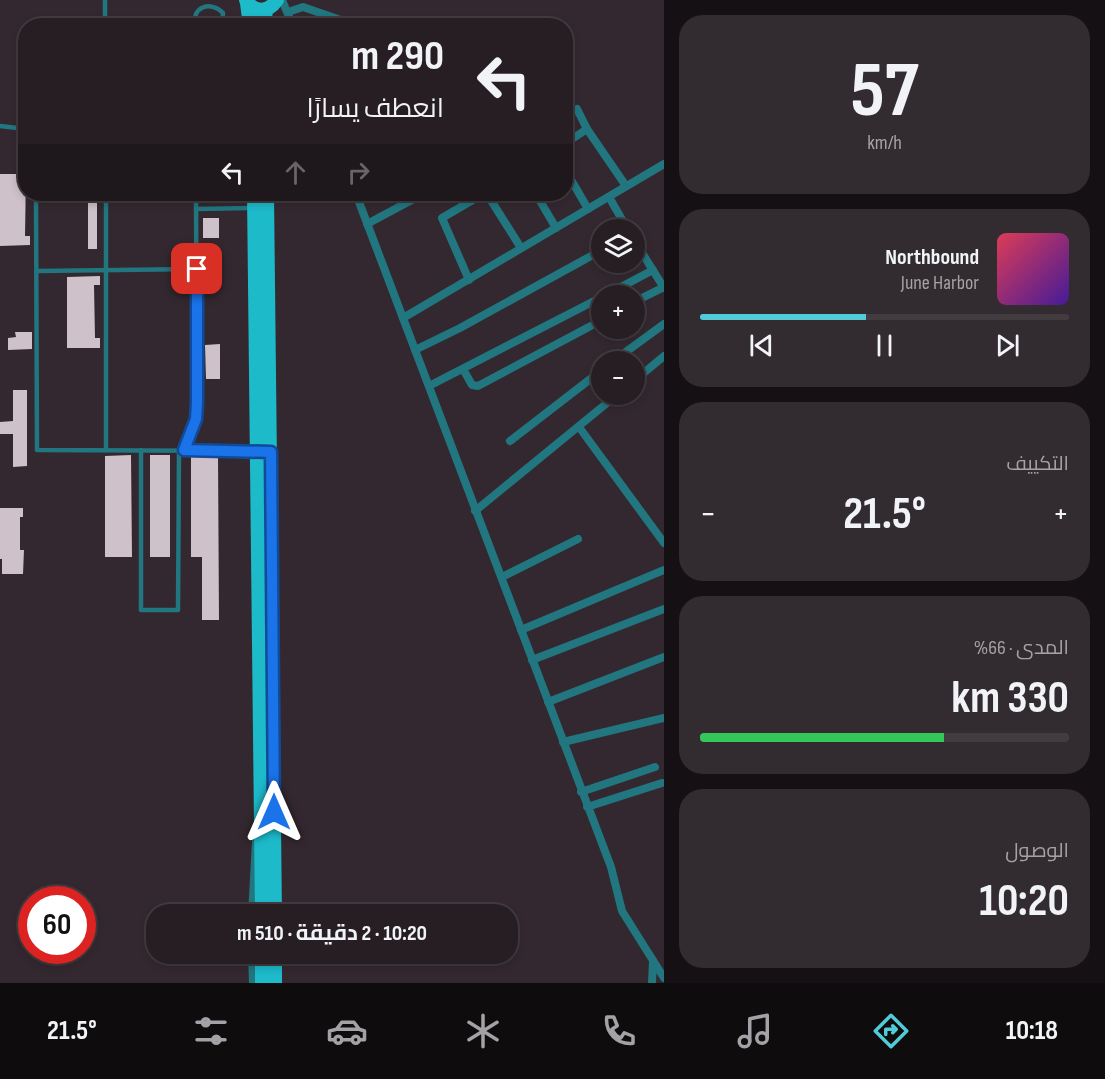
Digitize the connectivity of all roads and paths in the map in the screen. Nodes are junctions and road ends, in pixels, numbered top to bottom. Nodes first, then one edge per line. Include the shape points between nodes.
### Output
1 (105, 0) edge
2 (246, 1) edge
3 (279, 6) edge
4 (105, 18) edge
5 (194, 18) edge
6 (222, 18) edge
7 (249, 18) edge
8 (335, 18) edge
9 (577, 110) dead end
10 (0, 126) edge
11 (18, 128) edge
12 (587, 129) junction
13 (573, 138) edge
14 (664, 164) edge
15 (573, 183) edge
16 (626, 186) junction
17 (609, 197) junction
18 (36, 201) edge
19 (105, 201) edge
20 (196, 201) edge
21 (257, 201) edge
22 (264, 201) edge
23 (359, 201) edge
24 (410, 201) edge
25 (464, 201) edge
26 (491, 201) edge
27 (540, 201) edge
28 (196, 209) junction
29 (588, 209) junction
30 (261, 210) junction
31 (622, 219) edge
32 (367, 224) junction
33 (556, 228) junction
34 (521, 248) junction
35 (591, 256) edge
36 (645, 257) edge
37 (197, 269) junction
38 (106, 270) junction
39 (653, 270) junction
40 (37, 271) junction
41 (469, 280) junction
42 (624, 285) edge
43 (664, 287) edge
44 (645, 296) edge
45 (591, 302) edge
46 (404, 318) junction
47 (664, 324) edge
48 (591, 326) edge
49 (415, 350) junction
50 (627, 351) edge
51 (664, 357) edge
52 (463, 369) junction
53 (645, 372) edge
54 (591, 378) edge
55 (429, 386) junction
56 (605, 405) edge
57 (579, 427) junction
58 (510, 441) dead end
59 (106, 450) junction
60 (141, 450) junction
61 (181, 450) junction
62 (264, 452) junction
63 (475, 511) junction
64 (578, 539) dead end
65 (664, 543) edge
66 (664, 570) edge
67 (501, 577) junction
68 (664, 609) edge
69 (521, 630) junction
70 (664, 657) edge
71 (532, 660) junction
72 (549, 702) junction
73 (664, 718) edge
74 (563, 742) junction
75 (655, 767) dead end
76 (662, 783) dead end
77 (580, 792) junction
78 (587, 807) junction
79 (261, 824) junction
80 (252, 904) edge
81 (262, 904) edge
82 (275, 904) edge
83 (653, 961) junction
84 (252, 964) edge
85 (266, 964) edge
86 (274, 964) edge
87 (664, 978) edge
88 (273, 982) edge
89 (252, 983) edge
90 (652, 983) edge

1 - 4 lane
2 - 3 main road via 255,9
2 - 7 main road
3 - 8 street via 303,7
5 - 6 lane via 198,8 208,4 222,13
9 - 12 street
10 - 11 lane
12 - 13 street
12 - 16 street
14 - 16 street
15 - 29 street
16 - 17 street
17 - 29 street
17 - 31 street
18 - 40 lane
19 - 38 lane
20 - 28 lane
21 - 30 main road
22 - 30 main road
23 - 32 street
24 - 32 street
25 - 41 street via 442,218
26 - 34 street
27 - 33 street
28 - 30 lane
28 - 37 lane
29 - 33 street
30 - 62 main road
32 - 46 street
33 - 34 street
34 - 41 street
35 - 49 street
36 - 39 street
37 - 38 lane
37 - 61 lane via 196,419
38 - 40 lane
38 - 59 lane
39 - 42 street
39 - 43 street
40 - 59 lane via 38,450
41 - 46 street
43 - 44 street
45 - 52 street
46 - 49 street
47 - 50 street
48 - 52 street via 478,386 472,386
49 - 55 street
51 - 53 street
52 - 55 street
54 - 58 street
55 - 63 street
56 - 57 street
57 - 63 street
57 - 65 street
59 - 60 lane
60 - 61 lane
60 - 61 lane via 141,610 178,610
61 - 62 lane
62 - 79 main road
62 - 82 main road
63 - 67 street
64 - 67 street
66 - 69 street
67 - 69 street
68 - 71 street
69 - 71 street
70 - 72 street
71 - 72 street
72 - 74 street
73 - 74 street
74 - 77 street
75 - 77 street
76 - 78 street
77 - 78 street
78 - 83 street via 611,867 622,910
79 - 80 street via 254,856
79 - 81 main road
83 - 87 street
83 - 90 street
84 - 89 street
85 - 88 main road
86 - 88 main road

